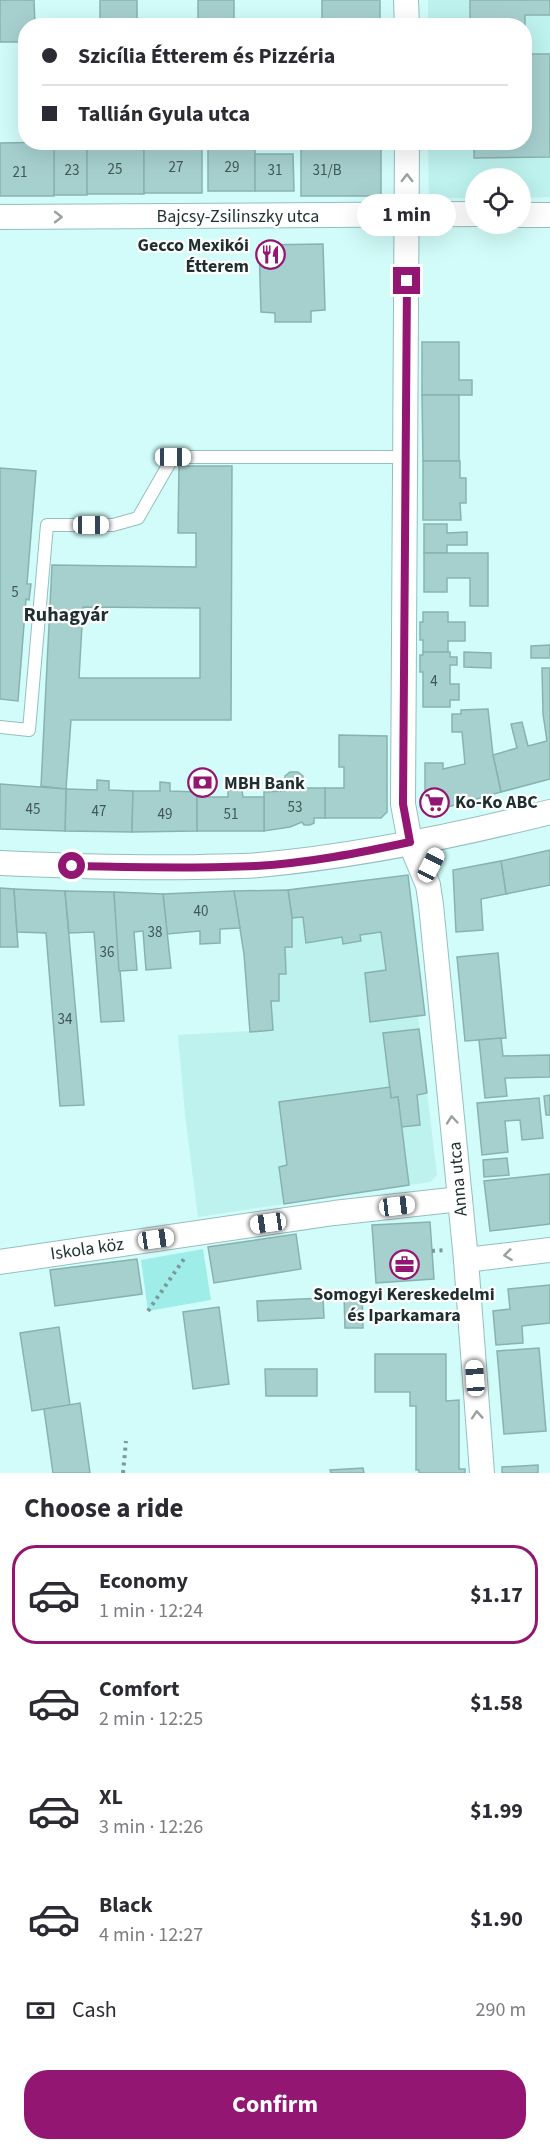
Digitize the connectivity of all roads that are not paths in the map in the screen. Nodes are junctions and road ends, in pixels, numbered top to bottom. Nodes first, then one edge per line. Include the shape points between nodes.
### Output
1 (406, 0) edge
2 (406, 18) edge
3 (407, 150) edge
4 (408, 214) junction
5 (465, 214) edge
6 (531, 214) edge
7 (550, 214) edge
8 (0, 217) edge
9 (404, 457) junction
10 (0, 727) edge
11 (550, 812) edge
12 (455, 836) junction
13 (410, 842) junction
14 (0, 863) edge
15 (428, 885) junction
16 (460, 1199) junction
17 (550, 1250) edge
18 (457, 1255) junction
19 (0, 1262) edge
20 (482, 1473) edge

1 - 2 street
4 -> 3 street, Anna utca
4 - 5 street, Bajcsy-Zsilinszky utca
8 -> 4 street, Bajcsy-Zsilinszky utca
4 - 9 street, Anna utca
6 - 7 street
9 - 10 lane via 173,457 138,518 113,525 47,525 29,730
9 - 13 street, Anna utca via 403,804
11 - 12 street
12 - 13 street
12 - 15 street, Anna utca via 438,850
13 - 14 street via 257,866 158,868
13 - 15 street, Anna utca
16 -> 15 street, Anna utca
16 - 18 street, Anna utca
16 - 19 street, Iskola köz
17 -> 18 street
20 -> 18 street, Anna utca

